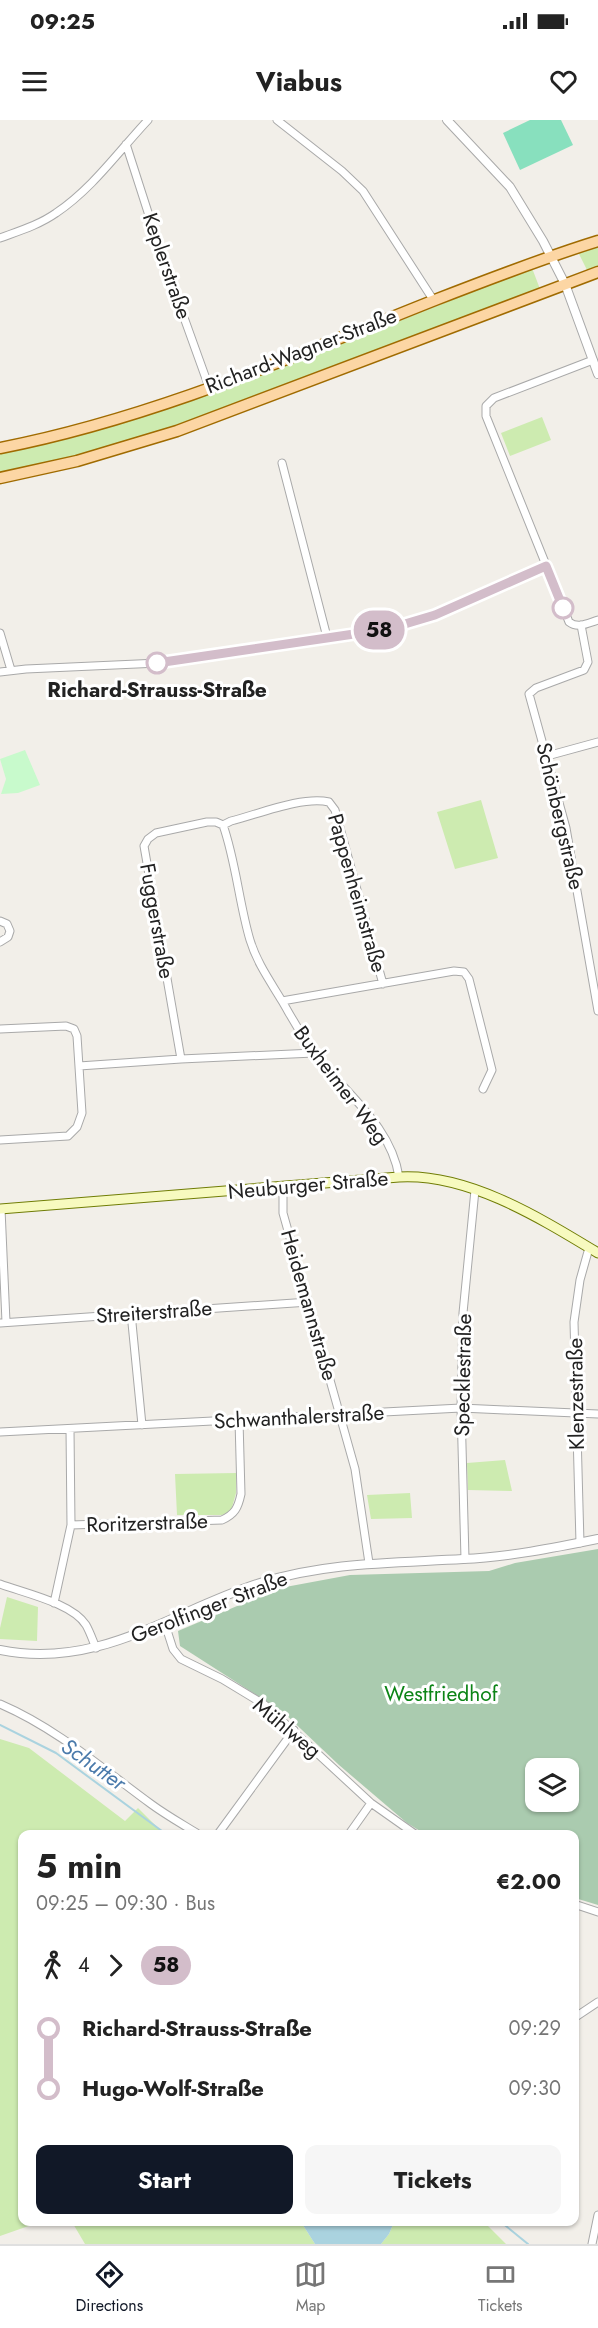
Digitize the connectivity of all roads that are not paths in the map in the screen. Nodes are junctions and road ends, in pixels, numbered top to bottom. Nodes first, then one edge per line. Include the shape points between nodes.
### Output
1 (148, 120) edge
2 (277, 120) edge
3 (447, 120) edge
4 (126, 144) junction
5 (0, 238) edge
6 (598, 241) edge
7 (552, 255) junction
8 (598, 272) edge
9 (565, 284) junction
10 (434, 301) junction
11 (592, 360) junction
12 (598, 374) edge
13 (209, 387) junction
14 (0, 448) edge
15 (282, 463) dead end
16 (0, 478) edge
17 (546, 566) junction
18 (598, 621) edge
19 (581, 625) junction
20 (0, 633) edge
21 (327, 637) junction
22 (11, 670) junction
23 (0, 672) edge
24 (598, 742) edge
25 (547, 756) junction
26 (329, 802) joint
27 (223, 825) junction
28 (0, 921) edge
29 (0, 942) edge
30 (384, 984) junction
31 (282, 1001) junction
32 (598, 1011) edge
33 (0, 1029) edge
34 (314, 1053) junction
35 (181, 1059) junction
36 (79, 1066) junction
37 (483, 1089) dead end
38 (0, 1140) edge
39 (399, 1177) junction
40 (283, 1187) junction
41 (475, 1190) junction
42 (0, 1209) edge
43 (589, 1248) junction
44 (598, 1253) edge
45 (309, 1302) junction
46 (131, 1313) junction
47 (3, 1322) edge
48 (461, 1408) junction
49 (340, 1413) junction
50 (576, 1413) junction
51 (598, 1414) edge
52 (239, 1420) junction
53 (142, 1425) junction
54 (70, 1429) junction
55 (0, 1432) edge
56 (71, 1525) junction
57 (598, 1539) edge
58 (580, 1543) junction
59 (465, 1559) junction
60 (369, 1563) junction
61 (0, 1584) edge
62 (54, 1603) junction
63 (165, 1624) junction
64 (96, 1648) junction
65 (0, 1650) edge
66 (0, 1704) edge
67 (294, 1730) junction
68 (371, 1803) junction
69 (192, 1830) edge
70 (221, 1830) edge
71 (352, 1830) edge
72 (409, 1830) edge
73 (579, 1906) edge
74 (598, 1912) edge
75 (598, 2002) edge
76 (579, 2015) edge
77 (598, 2216) edge
78 (592, 2244) edge

1 - 4 street
2 - 10 street via 363,191
3 - 7 street via 510,187
4 - 5 street via 69,204 38,224
4 - 13 street, Keplerstraße
6 - 7 main road, Richard-Wagner-Straße
7 - 9 street
7 - 10 main road, Richard-Wagner-Straße
8 - 9 main road, Richard-Wagner-Straße
9 - 11 street
9 - 16 main road, Richard-Wagner-Straße via 177,431 77,461
10 - 13 main road, Richard-Wagner-Straße
11 - 12 street
11 - 17 street via 494,398 486,406 486,416
13 - 14 main road, Richard-Wagner-Straße via 108,420
15 - 21 street
17 - 19 street via 569,622
17 - 21 street via 410,624
18 - 19 street
19 - 25 street, Schönbergstraße via 588,662 584,670 530,693
20 - 22 street
21 - 22 street via 159,663
22 - 23 street
24 - 25 street
25 - 32 street, Schönbergstraße via 574,866
26 - 27 street, Fuggerstraße via 304,802
26 - 30 street, Pappenheimstraße via 335,810
27 - 31 street, Buxheimer Weg via 251,942
27 - 35 street, Fuggerstraße via 207,822 156,833 144,846
28 - 29 street via 10,930
30 - 31 street
30 - 37 street via 464,972 492,1070
31 - 34 street, Buxheimer Weg
33 - 36 street via 74,1029
34 - 35 street
34 - 39 street, Buxheimer Weg via 384,1135
35 - 36 street
36 - 38 street via 82,1113 77,1127 68,1136
39 - 40 main road, Neuburger Straße
39 - 41 main road, Neuburger Straße via 437,1178
40 - 42 main road, Neuburger Straße
40 - 45 street, Heidemannstraße via 283,1213
41 - 43 main road, Neuburger Straße via 520,1209
41 - 48 street, Specklestraße via 463,1314
42 - 47 street
43 - 44 main road, Neuburger Straße
43 - 50 street, Klenzestraße via 574,1322
45 - 46 street, Streiterstraße
45 - 49 street, Heidemannstraße
46 - 47 street, Streiterstraße
46 - 53 street
48 - 49 street, Schwanthalerstraße
48 - 50 street, Schwanthalerstraße
48 - 59 street, Specklestraße
49 - 52 street, Schwanthalerstraße
49 - 60 street, Heidemannstraße via 355,1468
50 - 51 street, Schwanthalerstraße
50 - 58 street, Klenzestraße
52 - 53 street, Schwanthalerstraße
52 - 56 street, Roritzerstraße via 241,1494 233,1514 222,1520
53 - 54 street, Schwanthalerstraße
54 - 55 street, Schwanthalerstraße
54 - 56 street
56 - 62 street
57 - 58 street, Gerolfinger Straße
58 - 59 street, Gerolfinger Straße
59 - 60 street, Gerolfinger Straße
60 - 63 street, Gerolfinger Straße via 260,1583
61 - 62 street
62 - 64 street via 86,1625
63 - 64 street, Gerolfinger Straße
63 - 67 street, Mühlweg via 172,1649 181,1659 265,1705
64 - 65 street, Gerolfinger Straße via 39,1653
66 - 69 street via 27,1716
67 - 68 street, Mühlweg
67 - 70 street
68 - 71 street
68 - 72 street, Mühlweg
73 - 74 street
75 - 76 street
77 - 78 street

